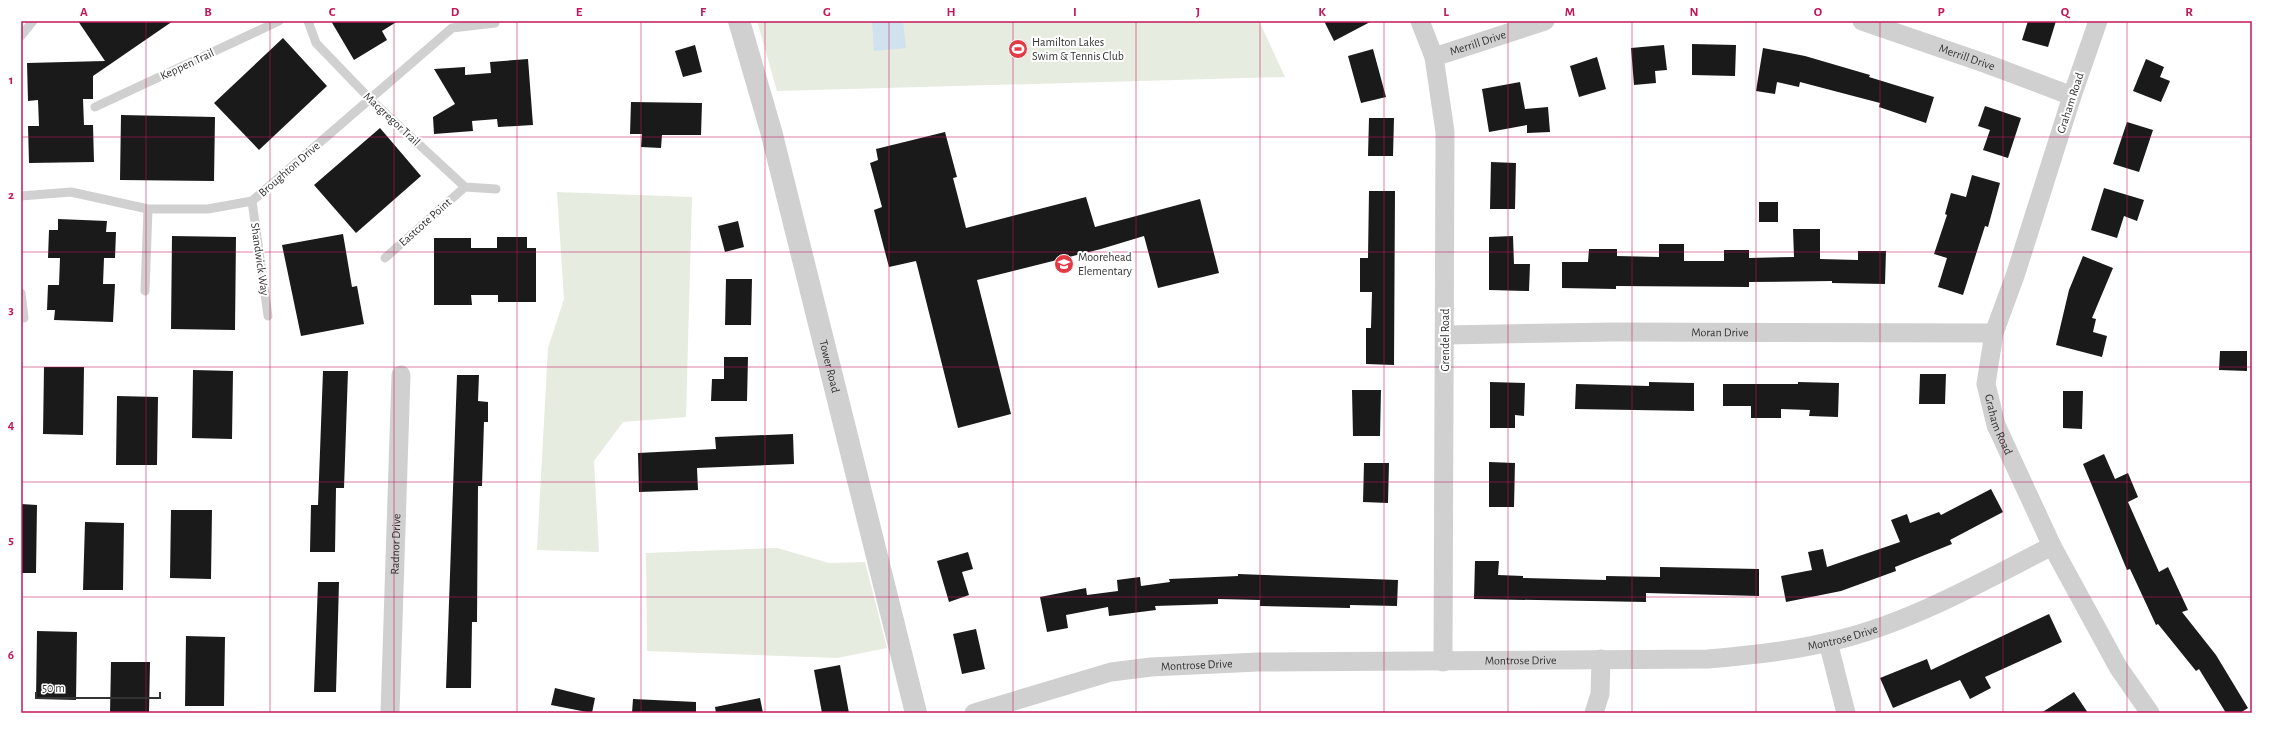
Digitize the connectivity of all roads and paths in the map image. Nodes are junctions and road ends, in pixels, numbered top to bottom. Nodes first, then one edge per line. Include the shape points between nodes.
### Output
1 (33, 21) edge
2 (279, 21) edge
3 (308, 21) edge
4 (739, 21) edge
5 (1420, 21) edge
6 (1545, 21) edge
7 (1862, 21) edge
8 (2098, 21) edge
9 (495, 23) dead end
10 (21, 36) edge
11 (1434, 57) junction
12 (2072, 96) junction
13 (370, 99) junction
14 (95, 106) dead end
15 (465, 187) junction
16 (496, 189) dead end
17 (21, 196) edge
18 (252, 201) junction
19 (148, 209) junction
20 (386, 258) dead end
21 (145, 291) dead end
22 (21, 293) edge
23 (268, 316) dead end
24 (24, 318) dead end
25 (1994, 333) junction
26 (1446, 335) junction
27 (401, 375) dead end
28 (2052, 546) junction
29 (1828, 642) junction
30 (1601, 660) junction
31 (1443, 662) junction
32 (390, 713) edge
33 (916, 713) edge
34 (974, 713) edge
35 (1594, 713) edge
36 (1846, 713) edge
37 (2150, 713) edge

1 - 10 lane
2 - 14 lane, Keppen Trail
3 - 13 lane, Macgregor Trail via 316,43
4 - 33 street, Tower Road via 773,139
5 - 11 street, Grendel Road
6 - 11 street, Merrill Drive
7 - 12 street, Merrill Drive
8 - 12 street, Graham Road
9 - 13 lane, Broughton Drive via 452,28
11 - 26 street, Grendel Road via 1445,132
12 - 25 street, Graham Road via 2016,273
13 - 15 lane, Macgregor Trail
13 - 18 lane, Broughton Drive
15 - 16 lane
15 - 20 lane, Eastcote Point
17 - 19 lane, Broughton Drive via 70,192
18 - 19 lane, Broughton Drive via 208,209
18 - 23 lane, Shandwick Way
19 - 21 lane
22 - 24 lane
25 - 26 street, Moran Drive via 1614,332
25 - 28 street, Graham Road via 1986,384 1996,425
26 - 31 street, Grendel Road
27 - 32 street, Radnor Drive
28 - 29 street, Montrose Drive via 1891,623
28 - 37 street, Graham Road via 2118,667
29 - 30 street, Montrose Drive via 1769,653 1708,659
29 - 36 street
30 - 31 street, Montrose Drive
30 - 35 street via 1600,694
31 - 34 street, Montrose Drive via 1258,662 1151,667 1111,672

